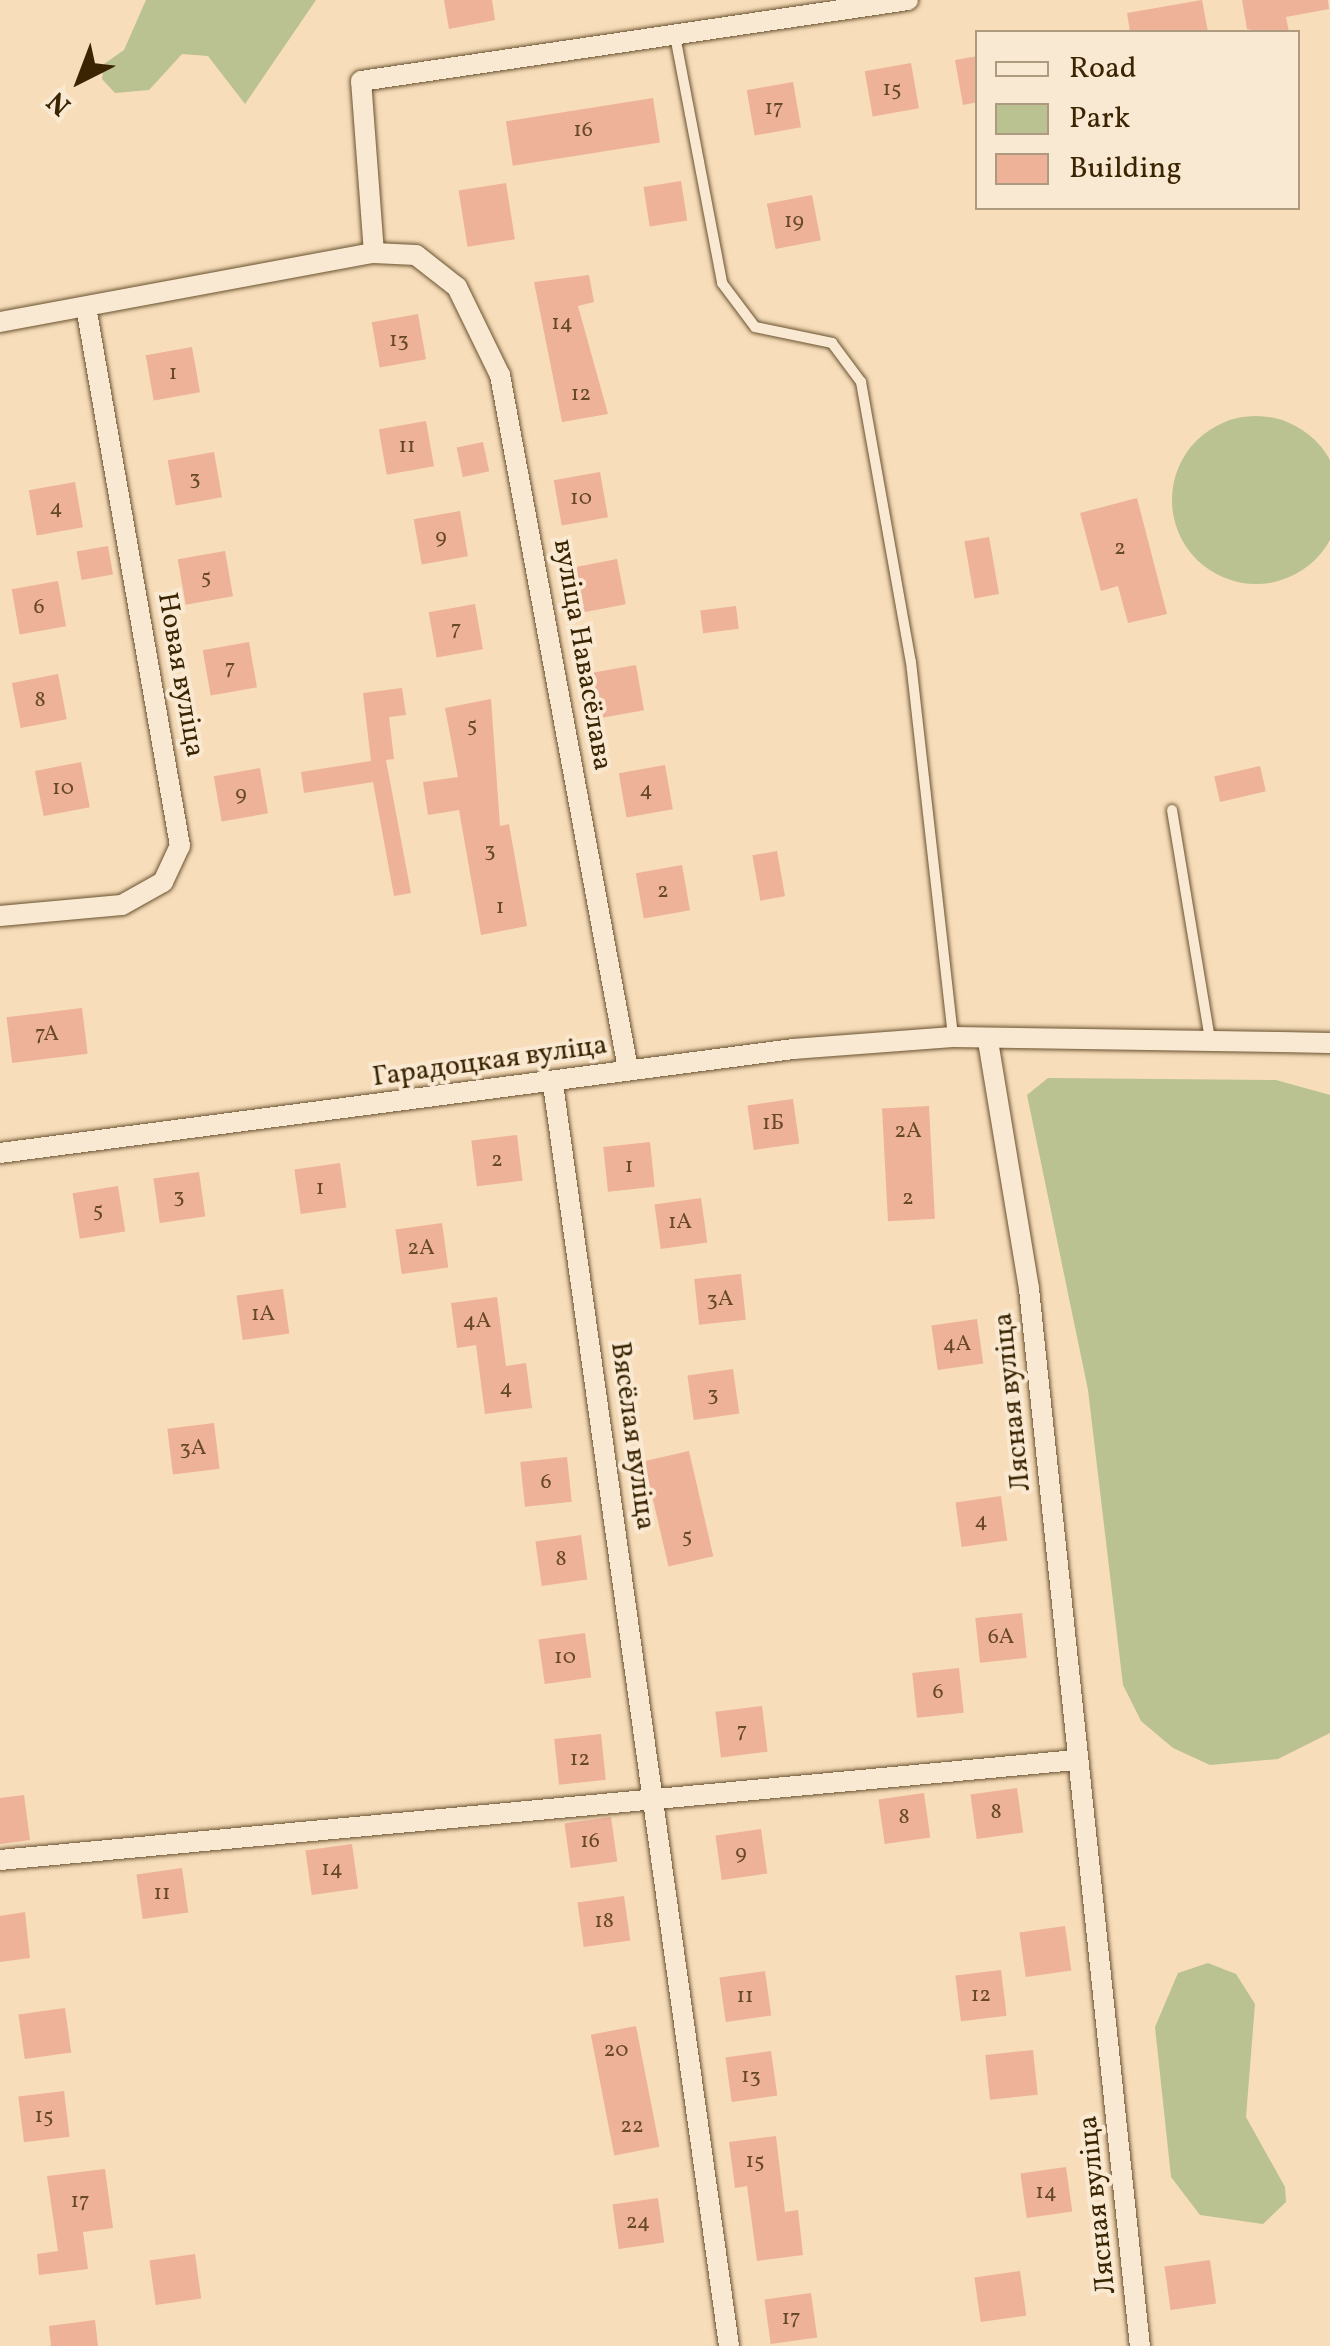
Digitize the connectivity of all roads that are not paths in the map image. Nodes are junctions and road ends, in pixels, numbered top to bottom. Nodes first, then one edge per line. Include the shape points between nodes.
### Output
1 (908, 0) edge
2 (676, 40) junction
3 (374, 253) junction
4 (86, 307) junction
5 (0, 322) edge
6 (1172, 810) dead end
7 (0, 916) edge
8 (953, 1038) junction
9 (1210, 1040) junction
10 (988, 1041) junction
11 (1330, 1043) edge
12 (628, 1070) junction
13 (553, 1084) junction
14 (0, 1153) edge
15 (1075, 1760) junction
16 (657, 1795) junction
17 (0, 1860) edge
18 (729, 2346) edge
19 (1140, 2346) edge

1 - 2 street
2 - 3 street via 361,81
2 - 8 lane via 722,283 755,327 832,343 860,382 911,662
3 - 4 street
3 - 12 street, вуліца Навасёлава via 416,255 438,268 474,308 500,375
4 - 5 street
4 - 7 street, Новая вуліца via 180,846 163,882 122,905
6 - 9 lane
8 - 10 street, Гарадоцкая вуліца
8 - 12 street, Гарадоцкая вуліца
9 - 10 street, Гарадоцкая вуліца
9 - 11 street, Гарадоцкая вуліца
10 - 15 street, Лясная вуліца via 1029,1289
12 - 13 street, Гарадоцкая вуліца
13 - 14 street, Гарадоцкая вуліца
13 - 16 street, Вясёлая вуліца
15 - 16 street
15 - 19 street, Лясная вуліца
16 - 17 street
16 - 18 street, Вясёлая вуліца

